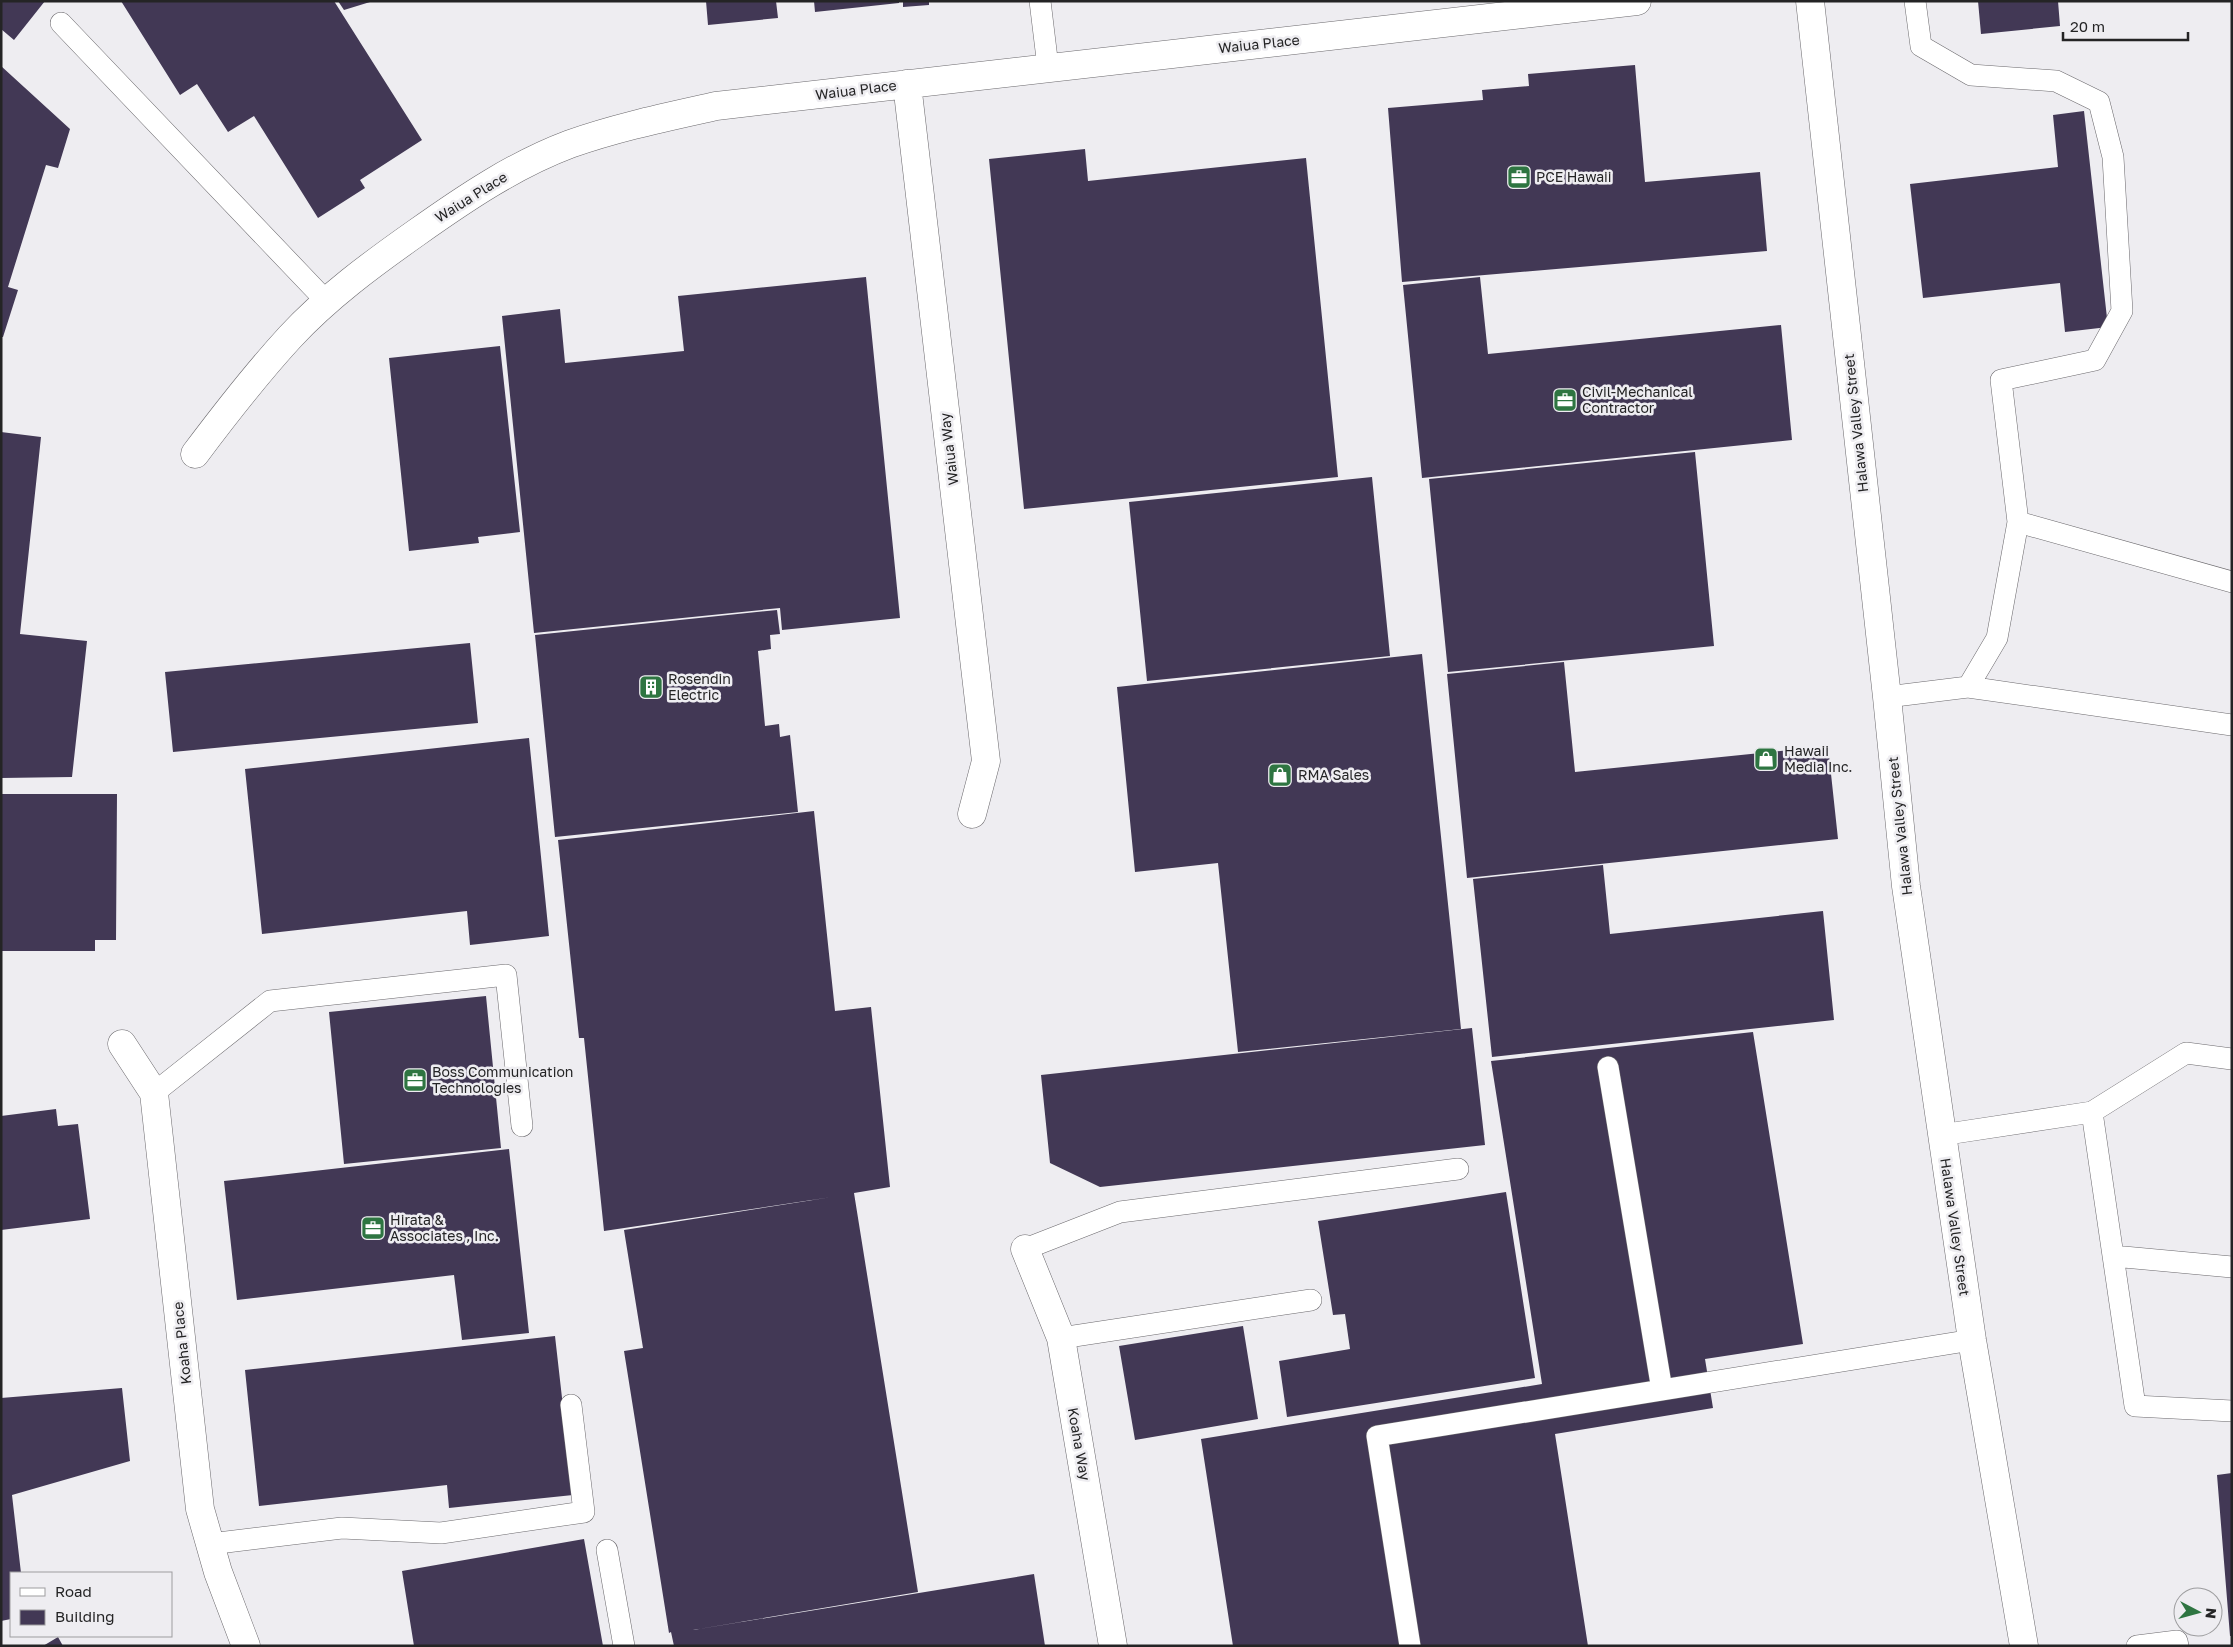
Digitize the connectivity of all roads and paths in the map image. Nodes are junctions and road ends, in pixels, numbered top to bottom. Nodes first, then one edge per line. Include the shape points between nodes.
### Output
1 (1040, 1) edge
2 (1637, 1) edge
3 (1810, 1) edge
4 (1915, 1) edge
5 (61, 23) dead end
6 (1048, 67) junction
7 (907, 84) junction
8 (327, 302) junction
9 (195, 454) dead end
10 (2018, 522) junction
11 (2232, 582) edge
12 (1968, 686) junction
13 (1887, 698) junction
14 (2232, 725) edge
15 (972, 814) dead end
16 (122, 1044) dead end
17 (2232, 1059) edge
18 (1608, 1067) dead end
19 (154, 1093) junction
20 (2092, 1112) junction
21 (522, 1126) dead end
22 (1941, 1135) junction
23 (1458, 1169) dead end
24 (1025, 1249) joint
25 (2113, 1256) junction
26 (2232, 1267) edge
27 (1311, 1300) dead end
28 (1061, 1338) junction
29 (1972, 1340) junction
30 (1662, 1390) junction
31 (571, 1405) dead end
32 (2232, 1411) edge
33 (210, 1544) junction
34 (607, 1550) dead end
35 (246, 1646) edge
36 (624, 1646) edge
37 (1113, 1646) edge
38 (1410, 1646) edge
39 (2024, 1646) edge
40 (2137, 1646) edge
41 (2178, 1646) edge

1 - 6 lane
2 - 6 street, Waiua Place
3 - 13 street, Halawa Valley Street
4 - 10 lane via 1921,46 1971,75 2056,81 2099,102 2114,157 2122,311 2095,360 2001,380
5 - 8 lane
6 - 7 street, Waiua Place
7 - 8 street, Waiua Place via 716,106 638,123 569,145 502,176 451,208
7 - 15 street, Waiua Way via 986,761
8 - 9 street, Waiua Place via 262,368
10 - 11 lane
10 - 12 lane via 1997,638
12 - 13 lane
12 - 14 lane
13 - 22 street, Halawa Valley Street via 1906,886
16 - 19 street, Koaha Place
17 - 20 lane via 2186,1053
18 - 30 lane
19 - 21 lane via 270,1001 506,975
19 - 33 street, Koaha Place via 200,1509
20 - 22 lane
20 - 25 lane
22 - 29 street, Halawa Valley Street
23 - 24 lane via 1120,1212
24 - 28 street, Koaha Way
25 - 26 lane
25 - 32 lane via 2135,1406
27 - 28 lane
28 - 37 street, Koaha Way
29 - 30 lane
29 - 39 street, Halawa Valley Street
30 - 38 lane via 1377,1436
31 - 33 lane via 584,1512 441,1533 342,1528
33 - 35 street, Koaha Place
34 - 36 lane
40 - 41 lane via 2177,1641

